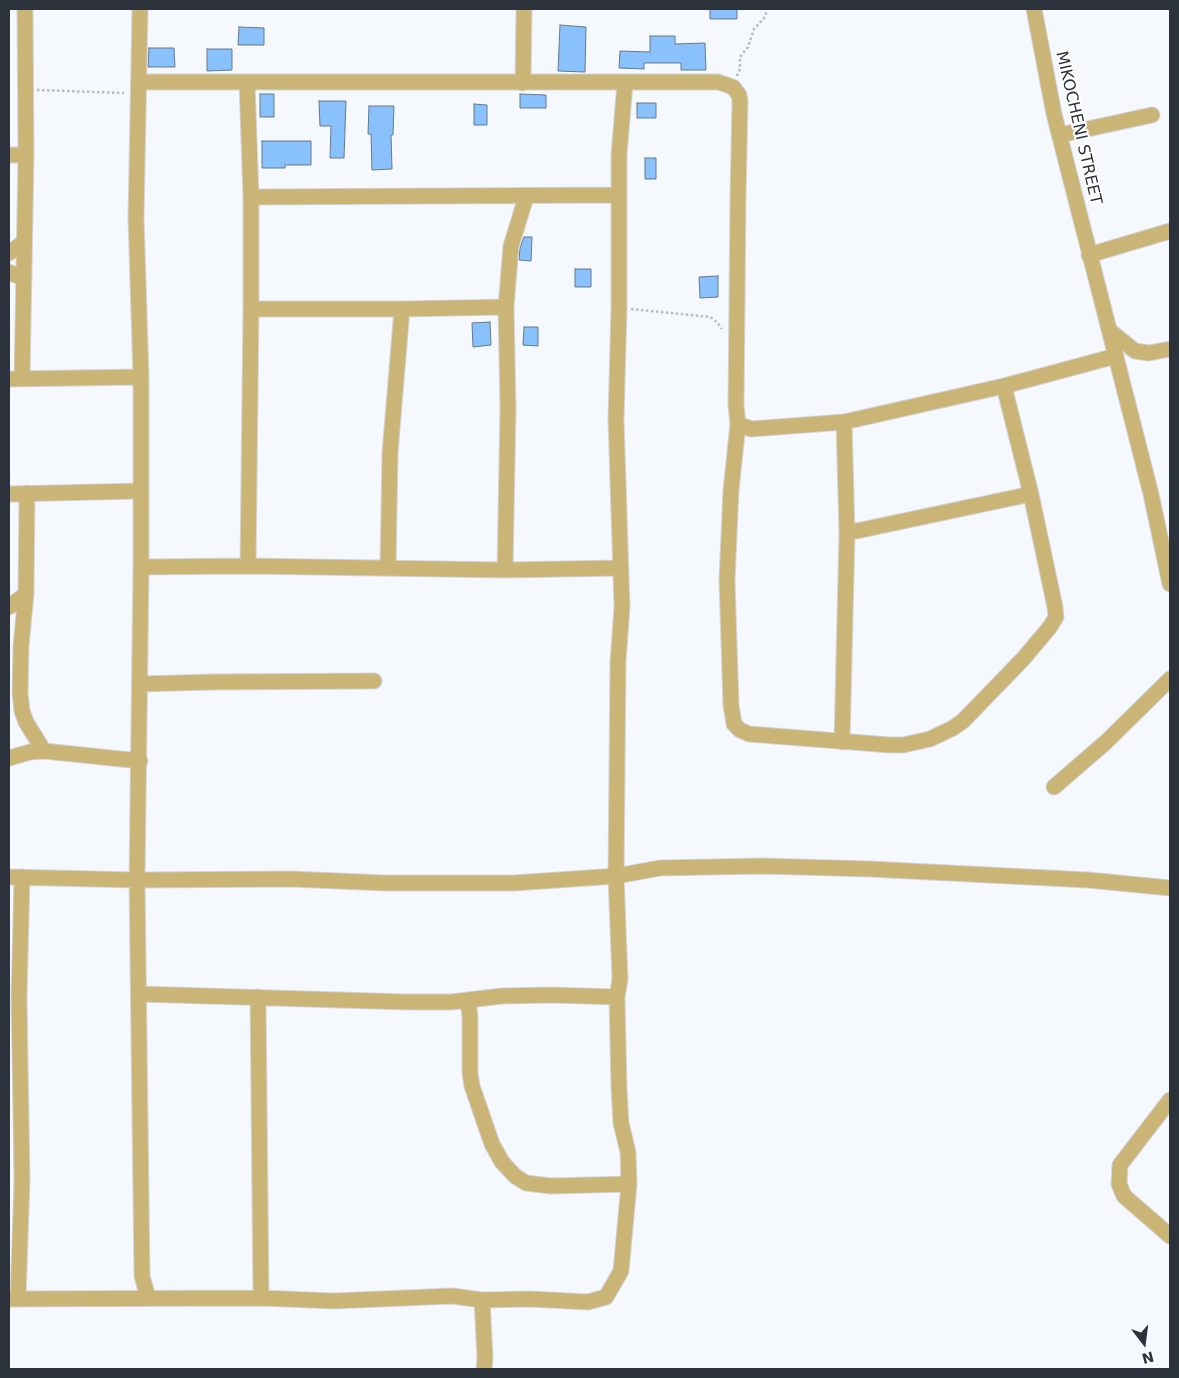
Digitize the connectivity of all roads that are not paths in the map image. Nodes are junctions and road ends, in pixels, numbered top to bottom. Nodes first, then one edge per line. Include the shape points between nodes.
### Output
1 (25, 9) edge
2 (140, 9) edge
3 (524, 9) edge
4 (1034, 9) edge
5 (625, 82) junction
6 (247, 83) junction
7 (523, 83) junction
8 (140, 88) junction
9 (1152, 115) dead end
10 (1060, 135) junction
11 (9, 155) edge
12 (26, 156) junction
13 (618, 195) junction
14 (526, 197) junction
15 (251, 198) junction
16 (1170, 231) edge
17 (24, 242) junction
18 (9, 253) edge
19 (1089, 255) junction
20 (9, 272) edge
21 (24, 279) junction
22 (506, 307) junction
23 (251, 309) junction
24 (402, 310) junction
25 (1109, 330) junction
26 (1170, 349) edge
27 (1116, 356) junction
28 (141, 377) junction
29 (15, 379) edge
30 (1004, 386) junction
31 (844, 422) junction
32 (738, 424) junction
33 (141, 491) junction
34 (27, 493) junction
35 (9, 494) edge
36 (1031, 494) junction
37 (847, 533) junction
38 (248, 566) junction
39 (141, 567) junction
40 (388, 568) junction
41 (621, 568) junction
42 (505, 570) junction
43 (1170, 584) edge
44 (26, 594) junction
45 (9, 607) edge
46 (1170, 678) edge
47 (374, 681) dead end
48 (140, 684) junction
49 (842, 742) junction
50 (44, 751) junction
51 (9, 758) edge
52 (140, 761) junction
53 (1054, 787) dead end
54 (616, 876) junction
55 (16, 877) edge
56 (137, 880) junction
57 (1170, 888) edge
58 (139, 994) junction
59 (14, 997) edge
60 (258, 997) junction
61 (617, 997) junction
62 (465, 1001) junction
63 (1170, 1100) edge
64 (15, 1180) edge
65 (629, 1184) junction
66 (1170, 1236) edge
67 (142, 1276) junction
68 (126, 1298) junction
69 (148, 1298) junction
70 (261, 1298) junction
71 (14, 1299) edge
72 (482, 1300) junction
73 (484, 1369) edge

1 - 12 street
2 - 8 street
3 - 7 street
4 - 10 street, MIKOCHENI STREET
5 - 7 street
5 - 13 street
5 - 32 street via 718,82 733,87 739,95
6 - 7 street
6 - 8 street
6 - 15 street
8 - 28 street via 136,218
9 - 10 street
10 - 19 street, MIKOCHENI STREET
11 - 12 street
12 - 17 street
13 - 14 street
13 - 41 street via 616,418
14 - 15 street
14 - 22 street via 511,246
15 - 23 street
16 - 19 street
17 - 18 street
17 - 21 street
19 - 25 street, MIKOCHENI STREET
20 - 21 street
21 - 29 street
22 - 24 street
22 - 42 street
23 - 24 street
23 - 38 street
24 - 40 street via 390,453
25 - 26 street via 1135,351 1149,353
25 - 27 street, MIKOCHENI STREET
27 - 30 street
27 - 43 street, MIKOCHENI STREET
28 - 29 street
28 - 33 street
30 - 31 street
30 - 36 street
31 - 32 street via 751,429
31 - 37 street
32 - 49 street via 727,580 734,724 749,734
33 - 34 street
33 - 39 street
34 - 35 street
34 - 44 street
36 - 37 street
36 - 49 street via 1056,612 1050,627 1024,659 963,721 942,735 903,745
37 - 49 street
38 - 39 street
38 - 40 street
39 - 48 street
40 - 42 street
41 - 42 street
41 - 54 street
44 - 45 street
44 - 50 street via 21,646 22,711
46 - 53 street via 1106,742
47 - 48 street
48 - 52 street
50 - 51 street
50 - 52 street
52 - 56 street
54 - 56 street via 514,883
54 - 57 street via 660,868 782,866 1088,880
54 - 61 street via 620,979
55 - 56 street
55 - 59 street
56 - 58 street
58 - 60 street
58 - 67 street
59 - 64 street
60 - 62 street
60 - 70 street
61 - 62 street via 502,996
61 - 65 street via 621,1123 628,1152
62 - 65 street via 470,1017 472,1086 492,1144 502,1162 526,1183 551,1186
63 - 66 street via 1120,1166 1119,1184 1124,1196
64 - 71 street
65 - 72 street via 620,1271 606,1297 588,1302
67 - 68 street
67 - 69 street
68 - 69 street
68 - 71 street
69 - 70 street
70 - 72 street via 334,1301 452,1296
72 - 73 street

